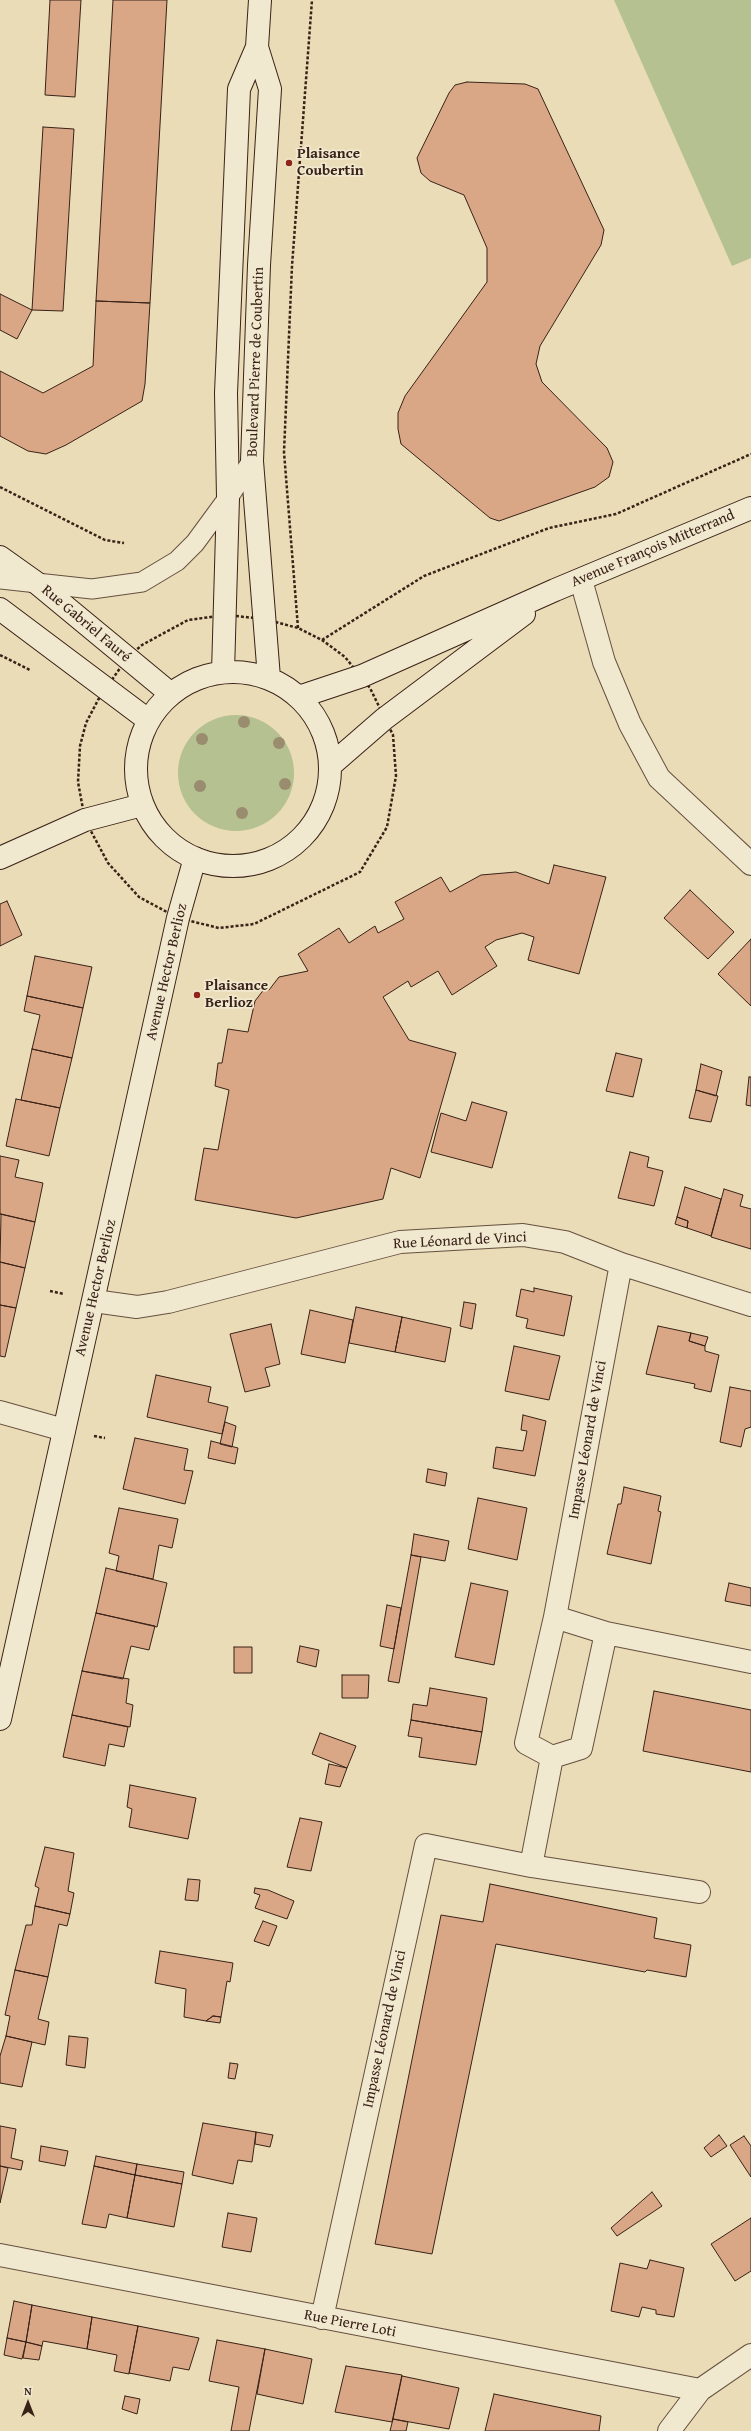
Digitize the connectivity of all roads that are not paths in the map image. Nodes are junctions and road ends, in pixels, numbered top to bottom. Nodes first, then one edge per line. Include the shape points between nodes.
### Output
1 (260, 0) edge
2 (257, 47) junction
3 (252, 460) junction
4 (228, 498) junction
5 (751, 508) edge
6 (0, 557) edge
7 (0, 579) edge
8 (581, 580) junction
9 (38, 584) junction
10 (555, 590) junction
11 (0, 609) edge
12 (223, 672) junction
13 (269, 678) junction
14 (171, 694) junction
15 (299, 697) junction
16 (148, 720) junction
17 (331, 765) junction
18 (142, 805) junction
19 (0, 858) edge
20 (195, 858) junction
21 (751, 864) edge
22 (620, 1264) junction
23 (94, 1300) junction
24 (751, 1305) edge
25 (0, 1412) edge
26 (64, 1430) junction
27 (555, 1617) junction
28 (606, 1633) junction
29 (751, 1662) edge
30 (0, 1719) edge
31 (552, 1757) junction
32 (531, 1866) junction
33 (699, 1892) dead end
34 (0, 2255) edge
35 (322, 2318) junction
36 (748, 2361) edge
37 (700, 2390) junction
38 (669, 2431) edge

1 - 2 street, Boulevard Pierre de Coubertin
2 - 3 street, Boulevard Pierre de Coubertin via 270,89 259,265
2 - 4 street, Boulevard Pierre de Coubertin via 239,89 226,393
3 - 4 lane
3 - 13 street, Boulevard Pierre de Coubertin
4 - 9 lane via 195,542 176,561 142,582 92,589
4 - 12 street, Boulevard Pierre de Coubertin
5 - 8 street, Avenue François Mitterrand
6 - 9 street, Rue Gabriel Fauré
7 - 9 lane
8 - 10 street, Avenue François Mitterrand
8 - 21 street via 604,662 630,724 659,778
9 - 14 street, Rue Gabriel Fauré
10 - 15 street via 362,676
10 - 17 street via 384,719
11 - 16 street
12 - 13 street via 239,671
12 - 14 street via 186,683
13 - 15 street
14 - 16 street
15 - 17 street via 316,716 324,734
16 - 18 street via 138,746 136,776
17 - 20 street via 328,792 318,818 300,840 277,856 250,865 222,866
18 - 19 street via 85,820
18 - 20 street via 155,827 173,846
20 - 23 street, Avenue Hector Berlioz via 178,918
22 - 23 street, Rue Léonard de Vinci via 565,1242 524,1235 400,1242 168,1302 137,1307
22 - 24 street, Rue Léonard de Vinci
22 - 27 street, Impasse Léonard de Vinci
23 - 26 street, Avenue Hector Berlioz
25 - 26 street
26 - 30 street, Avenue Hector Berlioz
27 - 28 street
27 - 31 street, Impasse Léonard de Vinci via 526,1743
28 - 29 street
28 - 31 street via 581,1748
31 - 32 street
32 - 33 street, Impasse Léonard de Vinci
32 - 35 street, Impasse Léonard de Vinci via 426,1845
34 - 35 street, Rue Pierre Loti
35 - 37 street, Rue Pierre Loti
36 - 37 street
37 - 38 street

